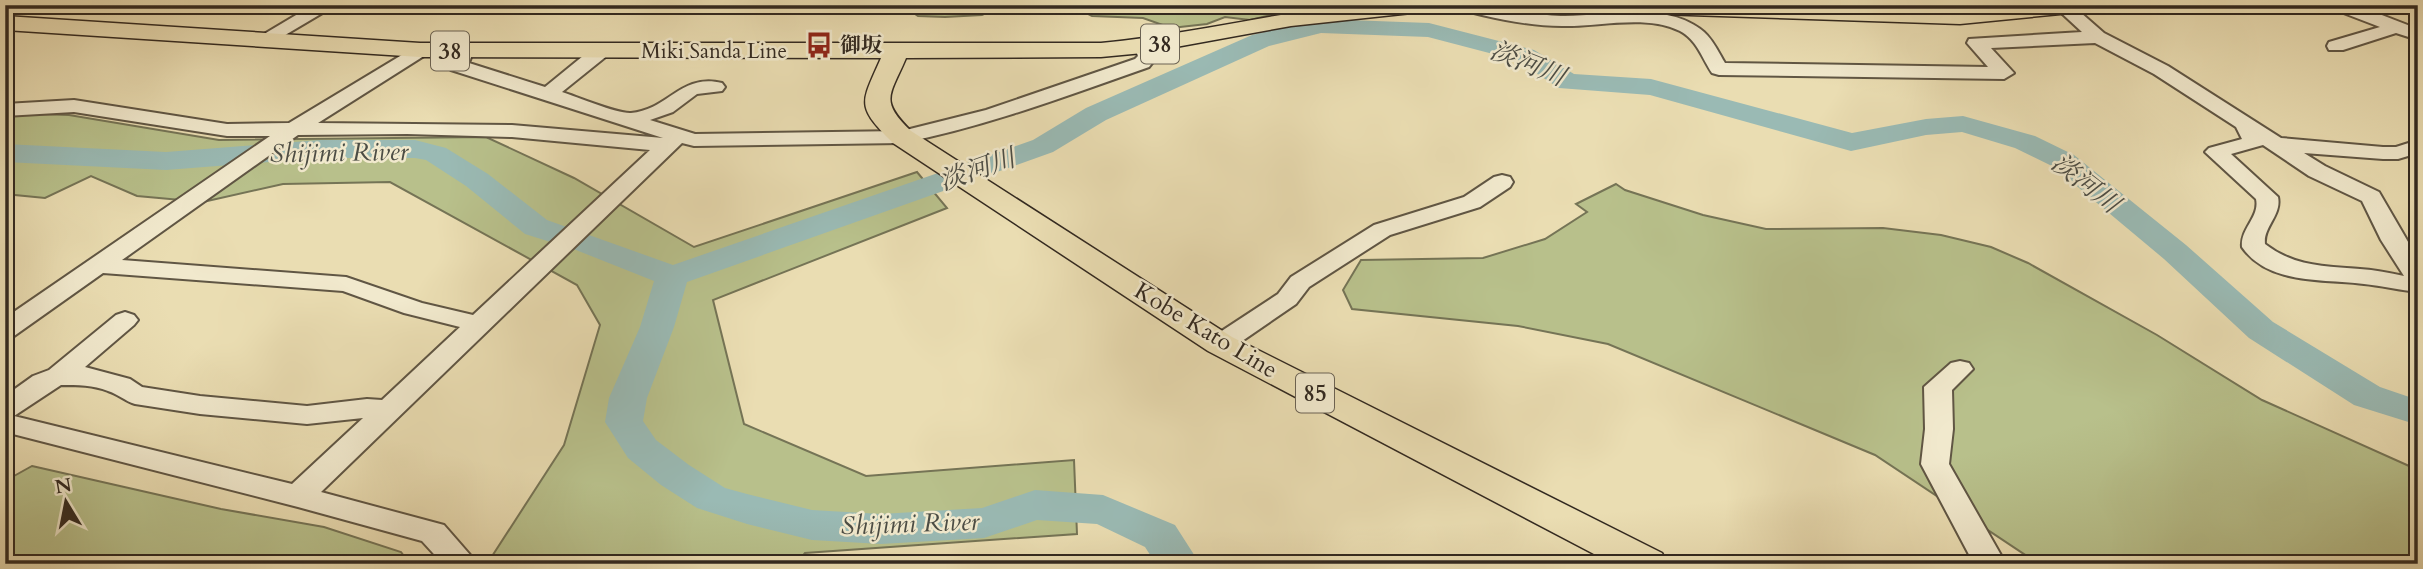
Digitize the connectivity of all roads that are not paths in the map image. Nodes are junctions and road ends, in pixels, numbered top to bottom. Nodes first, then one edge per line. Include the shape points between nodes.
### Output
1 (327, 5) edge
2 (1421, 5) edge
3 (1478, 5) edge
4 (1599, 5) edge
5 (2339, 5) edge
6 (2073, 7) edge
7 (5, 23) edge
8 (2397, 27) junction
9 (2418, 35) edge
10 (2098, 37) junction
11 (263, 40) junction
12 (1143, 46) junction
13 (2336, 46) dead end
14 (420, 50) junction
15 (464, 51) junction
16 (601, 51) junction
17 (896, 52) junction
18 (715, 87) dead end
19 (548, 94) junction
20 (5, 110) edge
21 (628, 120) junction
22 (2247, 124) junction
23 (291, 131) junction
24 (902, 137) junction
25 (672, 140) junction
26 (2276, 145) junction
27 (2418, 146) edge
28 (1502, 182) dead end
29 (98, 265) junction
30 (125, 320) dead end
31 (477, 324) junction
32 (5, 330) edge
33 (1220, 344) junction
34 (1961, 369) dead end
35 (58, 376) junction
36 (5, 409) edge
37 (387, 410) junction
38 (5, 424) edge
39 (298, 496) junction
40 (462, 564) edge
41 (1648, 564) edge
42 (1990, 564) edge

1 - 11 street
2 - 12 main road, Miki Sanda Line / 38 via 1291,19
3 - 10 street via 1492,13 1558,20 1657,19 1674,23 1699,37 1719,69 2004,74 1976,43
4 - 6 main road via 1960,17
5 - 8 street
6 - 10 street
7 - 11 main road, Miki Sanda Line / 38
8 - 9 street
8 - 13 street
10 - 22 street
11 - 14 main road, Miki Sanda Line / 38
12 - 17 main road, Miki Sanda Line / 38
12 - 24 street via 1148,57 1142,63 1004,111
14 - 15 main road, Miki Sanda Line / 38
14 - 23 street
15 - 16 main road, Miki Sanda Line / 38
15 - 19 street via 458,66
16 - 17 main road, Miki Sanda Line / 38
16 - 19 street
17 - 24 main road, Kobe Kato Line / 85 via 876,99 880,115
18 - 21 street via 694,87 668,107
19 - 21 street
20 - 23 street via 74,106 226,130
21 - 25 street
22 - 26 street
22 - 26 street via 2245,129 2255,142 2216,152 2266,197 2269,207 2253,238 2254,247 2273,262 2317,275 2417,285 2418,278 2371,197
23 - 25 street via 407,128
23 - 29 street
24 - 25 street
24 - 33 main road, Kobe Kato Line / 85
25 - 31 street
26 - 27 street via 2390,153
28 - 33 street via 1472,202 1382,230 1300,282 1287,299
29 - 31 street via 346,284 413,309
29 - 32 street
30 - 35 street
31 - 37 street
33 - 41 main road, Kobe Kato Line / 85
34 - 42 street via 1938,387 1936,464
35 - 36 street
35 - 37 street via 85,376 121,385 135,395 200,405 307,415
37 - 39 street
38 - 39 street
39 - 40 street via 433,533

